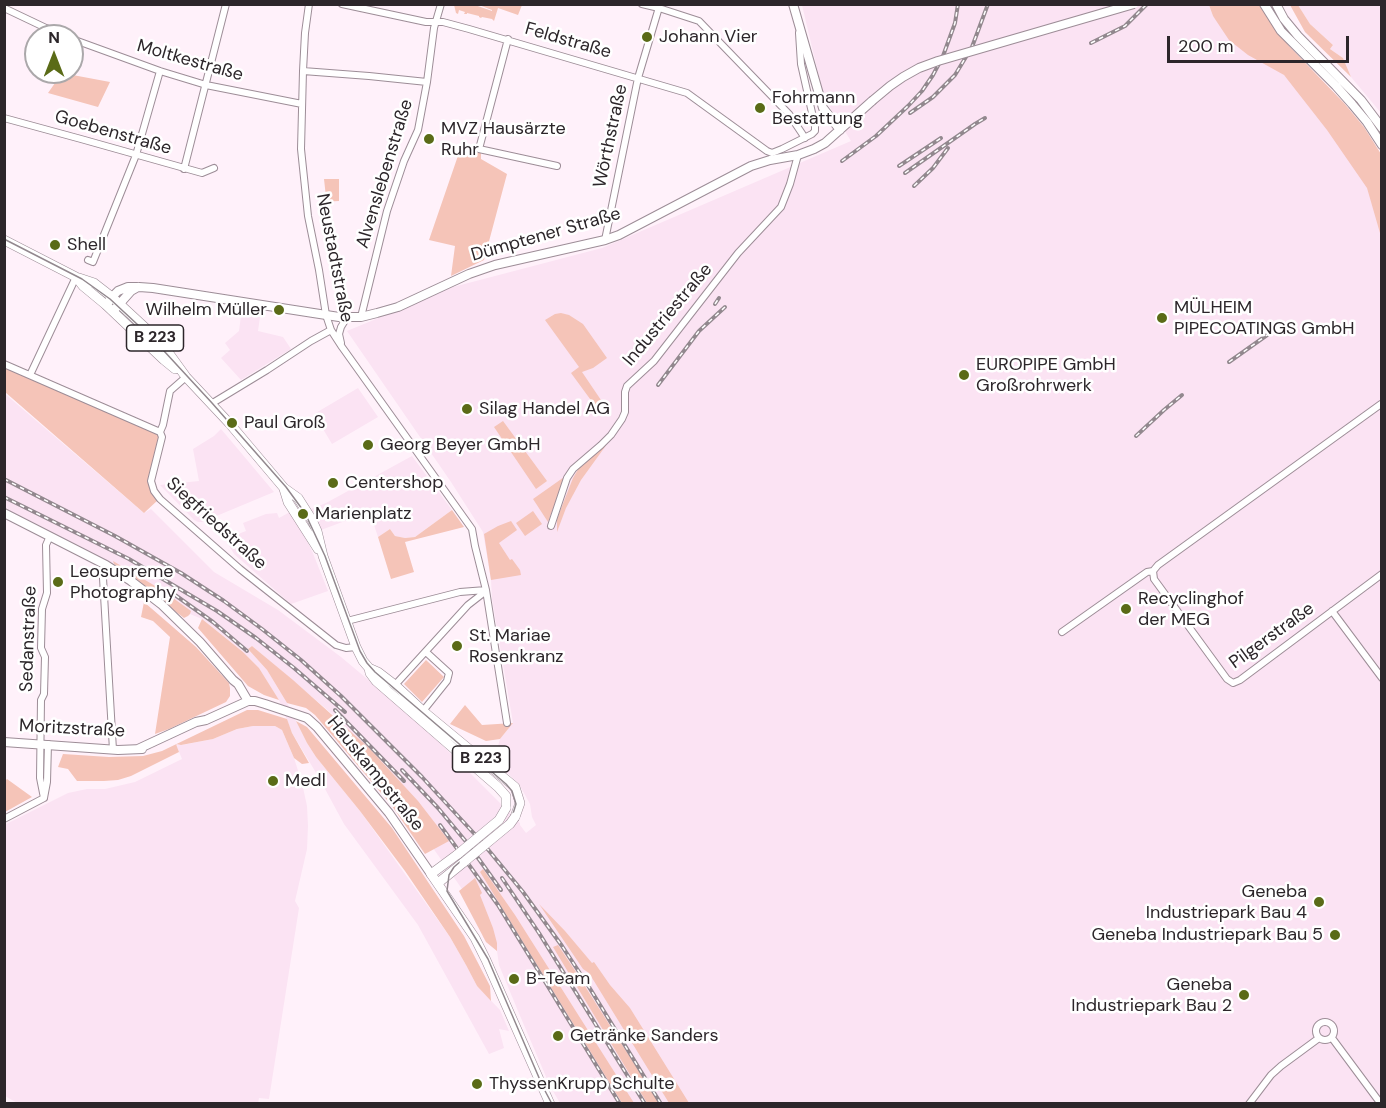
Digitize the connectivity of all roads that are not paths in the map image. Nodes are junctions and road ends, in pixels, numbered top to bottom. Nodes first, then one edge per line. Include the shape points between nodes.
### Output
1 (226, 4) edge
2 (309, 4) edge
3 (342, 4) edge
4 (441, 4) edge
5 (642, 4) edge
6 (793, 4) edge
7 (1134, 4) edge
8 (1264, 4) edge
9 (1276, 4) edge
10 (660, 6) edge
11 (4, 8) edge
12 (376, 8) edge
13 (437, 22) junction
14 (38, 24) edge
15 (798, 27) junction
16 (508, 39) junction
17 (84, 43) edge
18 (160, 71) junction
19 (303, 71) junction
20 (638, 78) junction
21 (427, 82) junction
22 (206, 85) junction
23 (302, 104) junction
24 (4, 118) edge
25 (1382, 128) edge
26 (840, 130) junction
27 (805, 138) junction
28 (1382, 145) edge
29 (136, 155) junction
30 (798, 155) junction
31 (556, 166) dead end
32 (214, 168) dead end
33 (184, 169) junction
34 (4, 240) edge
35 (605, 240) junction
36 (88, 260) dead end
37 (76, 277) junction
38 (112, 304) junction
39 (326, 315) junction
40 (351, 317) junction
41 (361, 317) junction
42 (331, 330) junction
43 (342, 347) junction
44 (4, 364) edge
45 (30, 375) junction
46 (186, 377) junction
47 (211, 404) junction
48 (1381, 404) edge
49 (160, 432) junction
50 (4, 513) edge
51 (551, 526) dead end
52 (50, 536) junction
53 (106, 565) junction
54 (1153, 571) junction
55 (1382, 574) edge
56 (486, 590) junction
57 (460, 592) junction
58 (468, 605) junction
59 (1332, 611) junction
60 (347, 621) junction
61 (1062, 632) dead end
62 (356, 647) junction
63 (426, 652) junction
64 (369, 668) junction
65 (1382, 678) edge
66 (395, 685) junction
67 (244, 703) junction
68 (423, 711) junction
69 (507, 723) dead end
70 (4, 742) edge
71 (44, 744) junction
72 (113, 750) junction
73 (4, 819) edge
74 (461, 858) junction
75 (434, 879) junction
76 (1319, 1038) junction
77 (1332, 1038) junction
78 (550, 1104) edge
79 (1249, 1104) edge
80 (1381, 1104) edge

1 - 22 street
2 - 19 street, Neustadtstraße
3 - 12 street, Feldstraße
4 - 13 street, Alvenslebenstraße
5 - 10 street
6 - 15 street
7 - 26 street, Dümptener Straße, bridge via 919,68 890,86
8 - 28 street via 1281,31 1347,98
9 - 25 street via 1298,36
10 - 20 street, Wörthstraße
10 - 27 street via 704,25 789,114
11 - 14 street
12 - 13 street, Feldstraße
13 - 16 street, Feldstraße
13 - 21 street, Alvenslebenstraße
15 - 26 street via 823,108
15 - 27 street via 801,64 815,126 815,131
16 - 20 street, Feldstraße
16 - 31 street via 479,149
17 - 18 street, Moltkestraße
18 - 22 street, Moltkestraße
18 - 29 street
19 - 21 street
19 - 23 street, Neustadtstraße
20 - 27 street, Feldstraße via 687,93 767,151 776,152
20 - 35 street, Wörthstraße
21 - 41 street, Alvenslebenstraße via 418,130 387,211
22 - 23 street, Moltkestraße
22 - 33 street
23 - 39 street, Neustadtstraße via 301,149 308,216
24 - 29 street, Goebenstraße
26 - 30 street, Dümptener Straße via 814,150
29 - 33 street, Goebenstraße
29 - 36 street via 93,262
30 - 35 street, Dümptener Straße via 751,166
30 - 51 street, Industriestraße via 780,207 654,361 627,387 622,419 567,478
32 - 33 street, Goebenstraße via 202,173
34 - 37 main road, B 223
35 - 41 street, Dümptener Straße via 495,264 398,307
37 - 38 main road, B 223 via 94,284
37 - 45 street
38 - 39 street, Dümptener Straße via 121,289 138,287
38 - 46 main road, B 223 via 152,334
39 - 40 street, Dümptener Straße
39 - 42 street, Neustadtstraße
40 - 41 street, Dümptener Straße
40 - 43 street via 340,327
42 - 43 street, Neustadtstraße
42 - 47 street
43 - 56 street, Neustadtstraße via 472,529
44 - 45 street
45 - 49 street
46 - 47 main road, B 223
46 - 49 street, Siegfriedstraße via 170,391
47 - 60 main road, B 223 via 306,510 317,531
48 - 54 street
49 - 62 street, Siegfriedstraße via 151,481 157,496 336,645
50 - 52 street
52 - 53 street
52 - 71 street, Sedanstraße via 46,545 47,593 42,609
53 - 67 street via 160,604 200,642 238,684
53 - 72 street via 102,578
54 - 59 street, Pilgerstraße via 1166,596 1233,683
54 - 61 street
55 - 59 street, Pilgerstraße
56 - 57 street
56 - 58 street
56 - 69 street, Neustadtstraße
57 - 58 street
57 - 60 street
58 - 63 street
59 - 65 street
60 - 62 main road, B 223
62 - 64 main road, B 223
63 - 66 street
63 - 68 street via 449,673
64 - 66 main road, B 223
64 - 74 main road, B 223, bridge via 376,681 506,796 506,808 499,819
66 - 68 main road, B 223
67 - 72 street, Moritzstraße via 147,750
67 - 75 street, Hauskampstraße via 255,701 297,714 317,727 388,813
68 - 74 main road, B 223, bridge via 515,787 520,803 510,824
70 - 71 street, Moritzstraße
71 - 72 street, Moritzstraße
71 - 73 street, Sedanstraße via 40,778 44,798
74 - 75 main road, B 223
75 - 78 main road via 490,967
76 - 77 street
76 - 77 street via 1317,1027 1324,1022 1334,1028
76 - 79 street via 1271,1075
77 - 80 street

